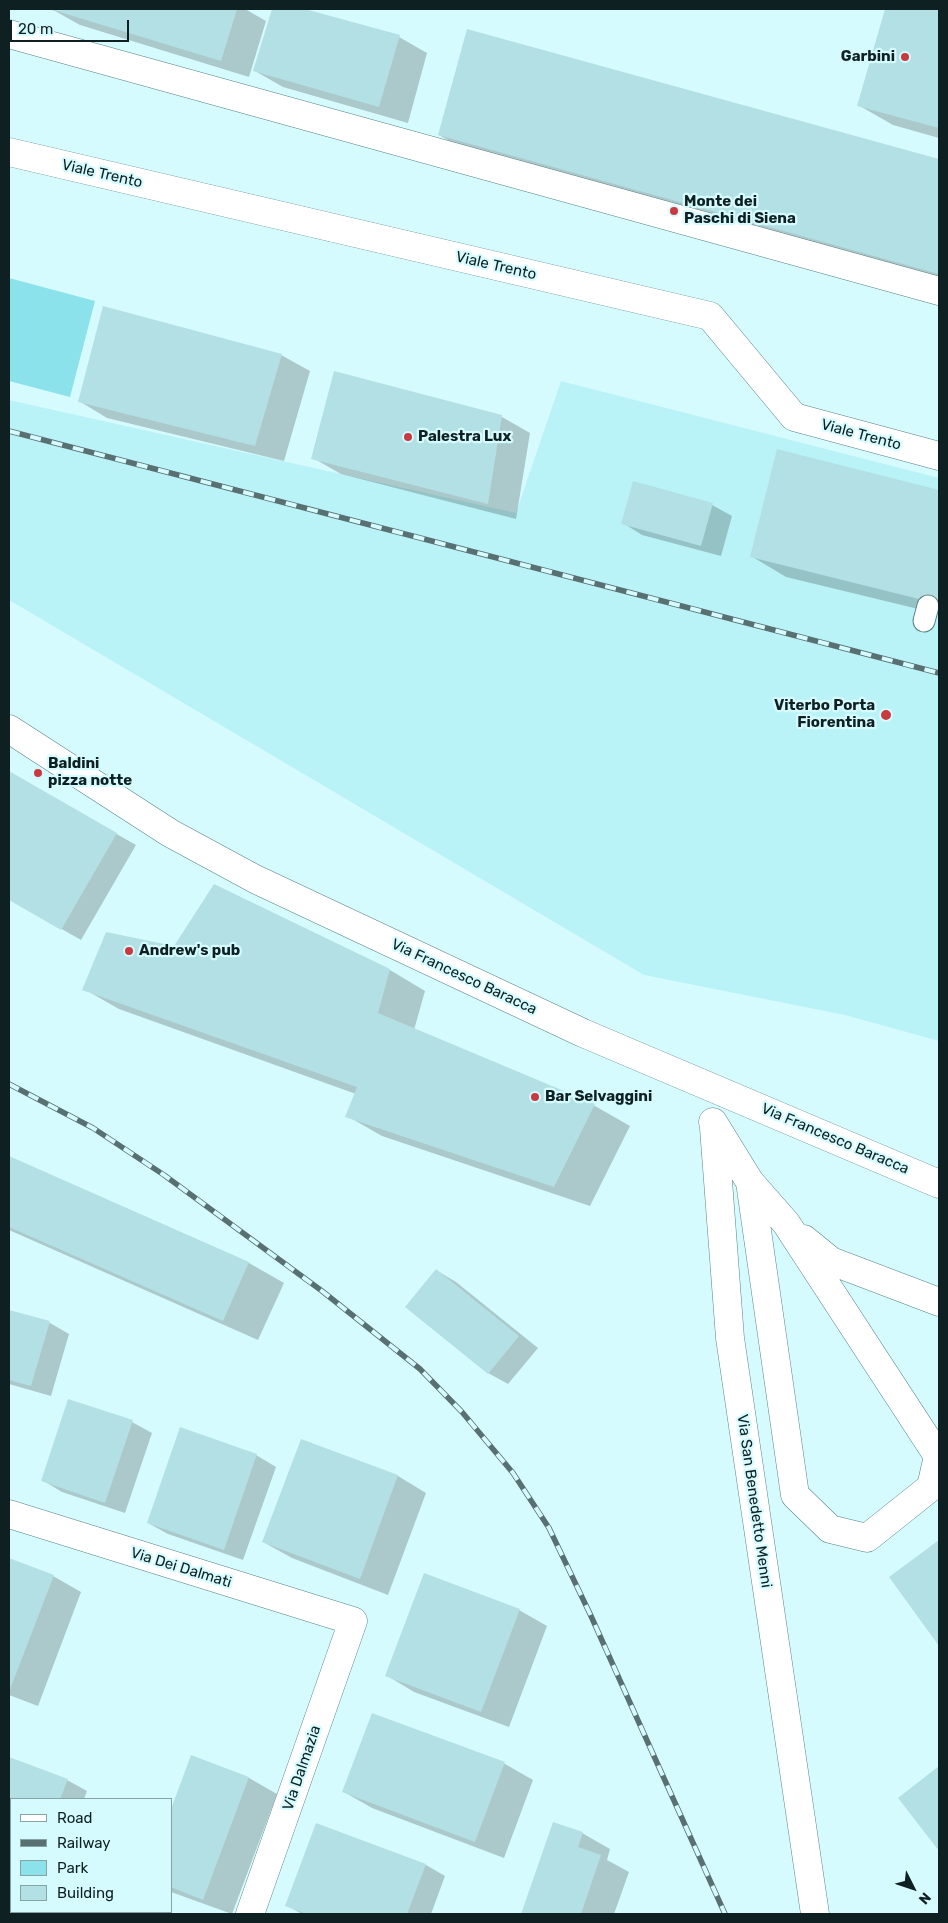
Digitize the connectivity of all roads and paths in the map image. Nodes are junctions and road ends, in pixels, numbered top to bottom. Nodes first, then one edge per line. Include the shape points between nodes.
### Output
1 (9, 34) edge
2 (9, 152) edge
3 (939, 290) edge
4 (939, 456) edge
5 (9, 729) edge
6 (712, 1087) junction
7 (713, 1122) junction
8 (750, 1182) junction
9 (939, 1184) edge
10 (786, 1223) junction
11 (939, 1302) edge
12 (9, 1514) edge
13 (353, 1621) joint
14 (250, 1914) edge
15 (815, 1914) edge

1 - 3 street
2 - 4 street, Viale Trento via 710,316 794,417
5 - 6 street, Via Francesco Baracca via 170,833 255,879 583,1033
6 - 7 street, Via San Benedetto Menni
6 - 9 street, Via Francesco Baracca
7 - 8 street
7 - 15 street, Via San Benedetto Menni via 730,1338
8 - 10 street
8 - 10 street via 795,1495 830,1530 867,1538 931,1487 938,1456
10 - 11 street via 831,1260
12 - 13 street, Via Dei Dalmati
13 - 14 street, Via Dalmazia

